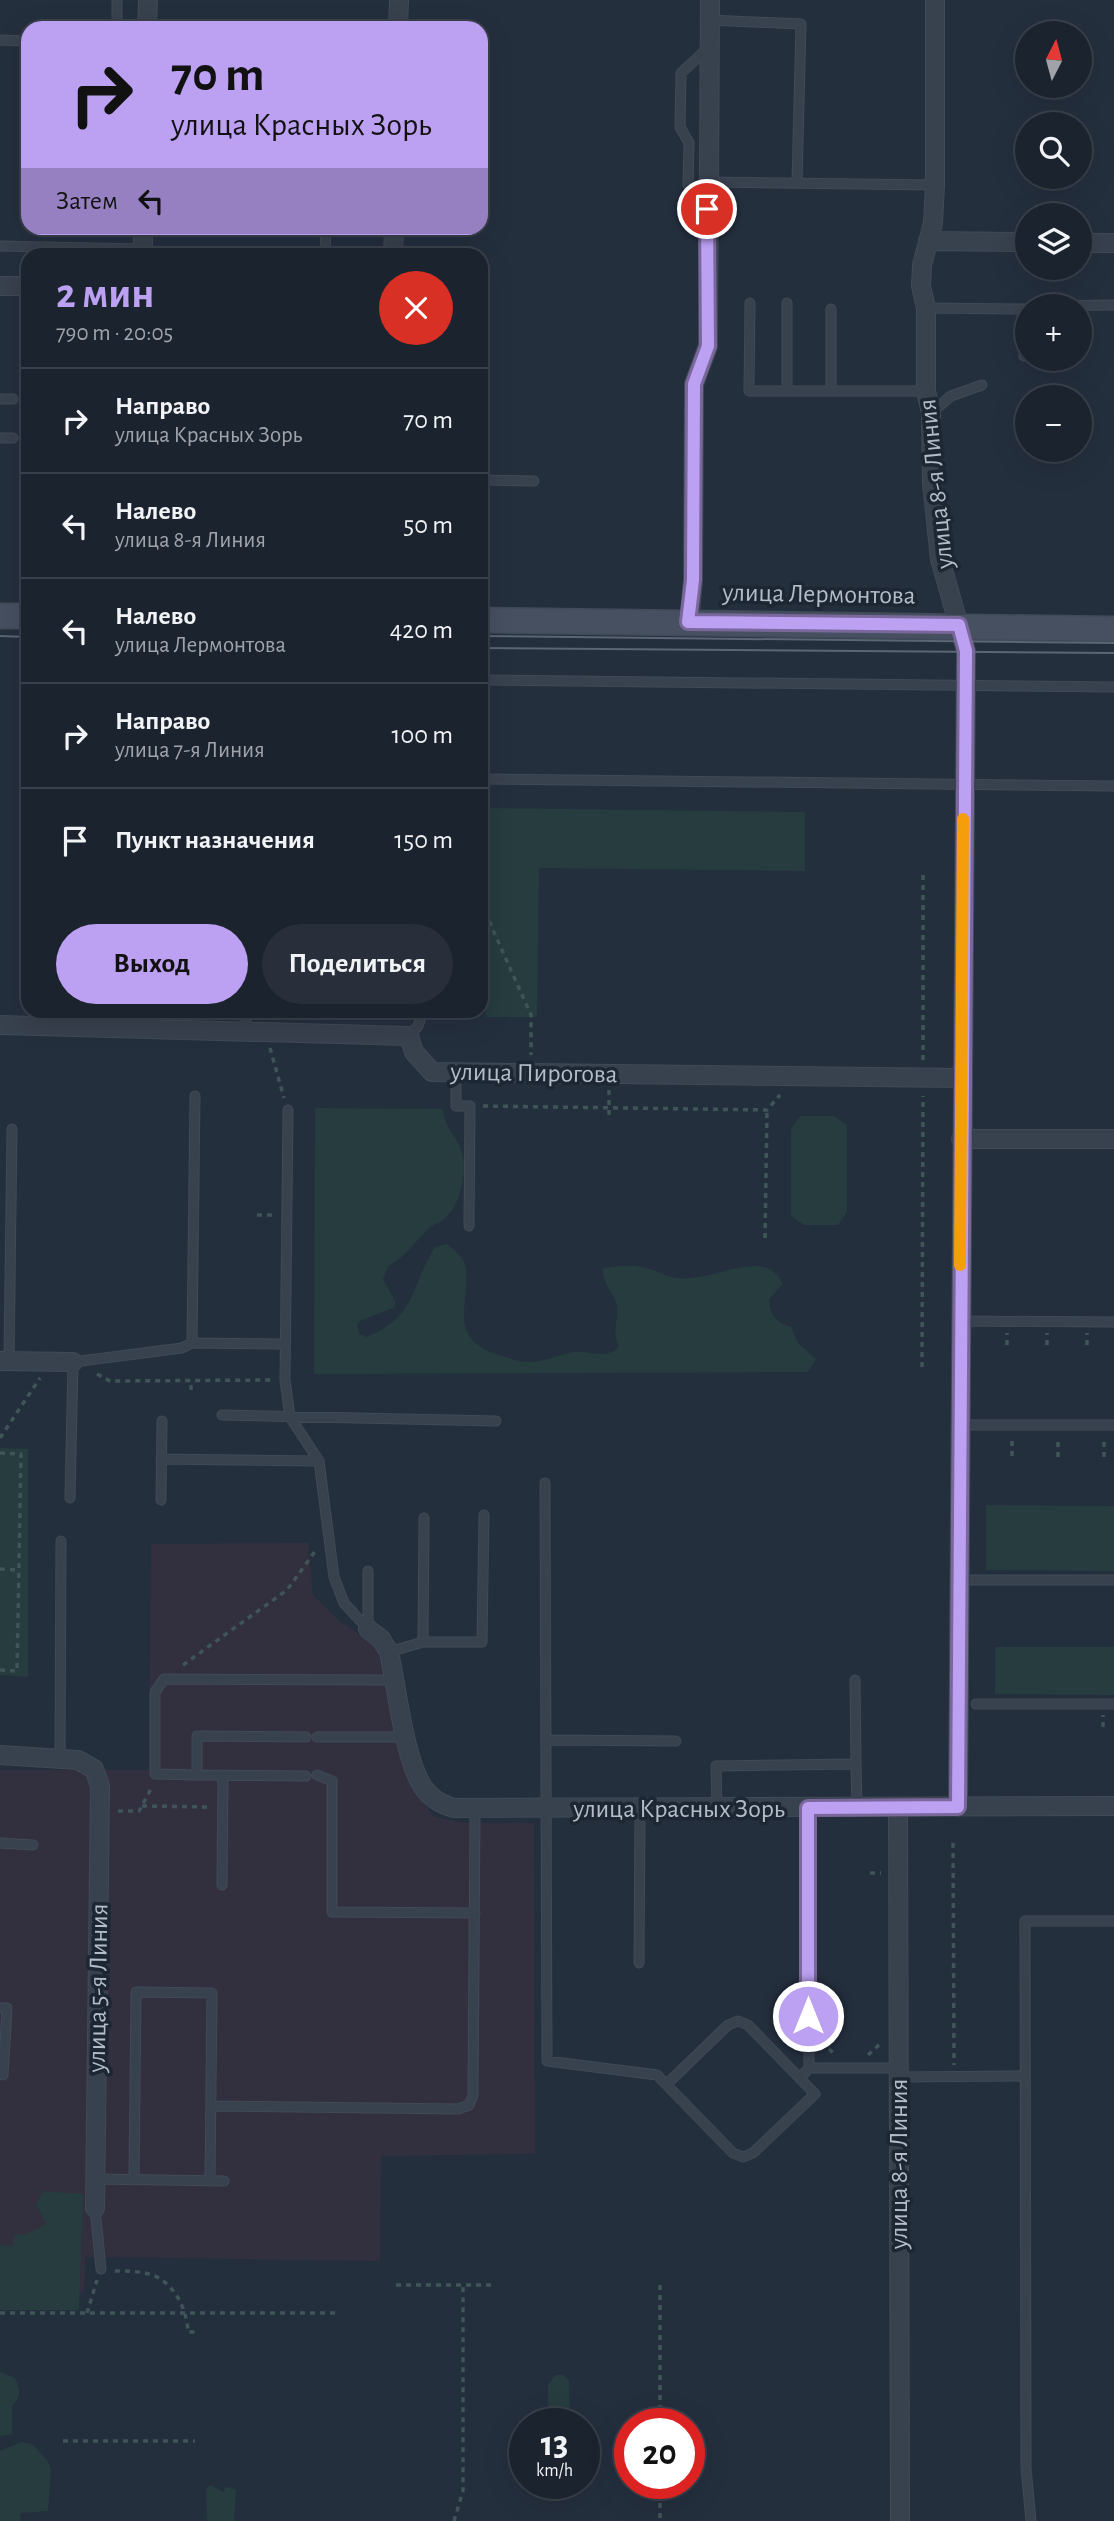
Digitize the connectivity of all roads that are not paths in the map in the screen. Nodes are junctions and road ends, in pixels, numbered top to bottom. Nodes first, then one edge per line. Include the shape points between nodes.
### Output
1 (117, 0) edge
2 (148, 0) edge
3 (399, 0) edge
4 (710, 0) edge
5 (935, 0) edge
6 (709, 20) junction
7 (117, 21) edge
8 (147, 21) edge
9 (398, 21) edge
10 (0, 40) edge
11 (21, 41) edge
12 (709, 47) junction
13 (707, 182) junction
14 (797, 183) junction
15 (688, 185) dead end
16 (935, 185) junction
17 (928, 241) junction
18 (1015, 242) edge
19 (1092, 243) edge
20 (1114, 243) edge
21 (0, 246) edge
22 (48, 248) edge
23 (0, 286) edge
24 (21, 286) edge
25 (750, 303) dead end
26 (787, 303) dead end
27 (1092, 305) edge
28 (1114, 305) edge
29 (926, 308) junction
30 (831, 309) dead end
31 (1015, 309) edge
32 (982, 385) dead end
33 (787, 391) junction
34 (831, 391) junction
35 (926, 391) junction
36 (0, 399) edge
37 (13, 399) dead end
38 (931, 413) junction
39 (0, 438) edge
40 (13, 438) dead end
41 (488, 480) edge
42 (534, 481) dead end
43 (0, 616) edge
44 (21, 616) edge
45 (488, 620) edge
46 (688, 622) junction
47 (959, 625) junction
48 (1114, 629) edge
49 (488, 680) edge
50 (965, 685) junction
51 (1114, 687) edge
52 (488, 779) edge
53 (963, 784) junction
54 (1114, 786) edge
55 (246, 1018) edge
56 (421, 1018) edge
57 (0, 1025) edge
58 (246, 1032) junction
59 (409, 1036) junction
60 (456, 1072) junction
61 (962, 1078) junction
62 (195, 1096) dead end
63 (288, 1110) road end
64 (12, 1129) dead end
65 (961, 1139) junction
66 (1114, 1139) edge
67 (469, 1226) dead end
68 (960, 1321) junction
69 (1114, 1322) edge
70 (192, 1343) junction
71 (285, 1345) junction
72 (5, 1361) edge
73 (73, 1362) junction
74 (222, 1416) dead end
75 (290, 1417) junction
76 (162, 1421) dead end
77 (496, 1421) dead end
78 (960, 1425) junction
79 (1109, 1425) edge
80 (161, 1459) junction
81 (319, 1461) junction
82 (545, 1483) dead end
83 (70, 1498) dead end
84 (161, 1500) dead end
85 (484, 1515) dead end
86 (424, 1518) dead end
87 (61, 1541) dead end
88 (368, 1571) dead end
89 (959, 1580) junction
90 (1114, 1580) edge
91 (368, 1629) junction
92 (423, 1642) junction
93 (389, 1652) junction
94 (395, 1680) junction
95 (855, 1680) dead end
96 (976, 1704) dead end
97 (1114, 1704) edge
98 (306, 1737) dead end
99 (317, 1737) dead end
100 (407, 1737) junction
101 (546, 1740) junction
102 (676, 1741) dead end
103 (0, 1755) edge
104 (60, 1757) junction
105 (856, 1764) junction
106 (197, 1774) junction
107 (223, 1775) junction
108 (317, 1775) dead end
109 (306, 1776) dead end
110 (1114, 1805) edge
111 (857, 1807) junction
112 (898, 1807) junction
113 (958, 1807) junction
114 (808, 1808) junction
115 (640, 1809) junction
116 (717, 1809) junction
117 (475, 1810) junction
118 (547, 1810) junction
119 (0, 1843) edge
120 (33, 1845) dead end
121 (222, 1885) dead end
122 (475, 1913) junction
123 (1114, 1921) edge
124 (639, 1963) dead end
125 (0, 2008) edge
126 (808, 2068) junction
127 (898, 2072) junction
128 (3, 2075) dead end
129 (1025, 2076) junction
130 (800, 2078) junction
131 (667, 2084) junction
132 (211, 2106) junction
133 (96, 2179) junction
134 (134, 2180) junction
135 (210, 2180) junction
136 (224, 2181) dead end
137 (95, 2208) joint
138 (101, 2269) road end
139 (900, 2521) edge
140 (1031, 2521) edge

1 - 7 lane
2 - 8 street
3 - 9 street
4 - 6 street
5 - 16 street, улица 8-я Линия
6 - 12 street
6 - 14 lane via 801,24
10 - 11 lane
12 - 13 street
12 - 15 lane via 681,73 680,127 689,143
13 - 14 lane
13 - 46 street via 708,346 694,384 693,580
14 - 16 lane
16 - 17 street, улица 8-я Линия
17 - 18 street
17 - 29 street, улица 8-я Линия via 921,286
19 - 20 street
21 - 22 lane
23 - 24 street
25 - 33 lane via 749,391
26 - 33 lane
27 - 28 lane
29 - 31 lane
29 - 35 street, улица 8-я Линия
30 - 34 lane
32 - 38 lane via 951,396
33 - 34 lane
34 - 35 lane
35 - 38 street, улица 8-я Линия
36 - 37 lane
38 - 47 street, улица 8-я Линия via 940,559
39 - 40 lane
41 - 42 lane
43 - 44 main road
45 - 46 main road, улица Лермонтова
46 - 47 main road, улица Лермонтова
47 - 48 main road, улица Лермонтова
47 - 50 street, улица 8-я Линия via 966,651
49 - 50 lane
50 - 51 lane
50 - 53 street, улица 8-я Линия
52 - 53 lane
53 - 54 lane
53 - 61 street, улица 8-я Линия
55 - 58 lane
56 - 59 lane
57 - 58 street via 67,1023
58 - 59 street
59 - 60 street, улица Пирогова via 414,1052 432,1072
60 - 61 street, улица Пирогова
60 - 67 lane via 456,1106 470,1106
61 - 65 street, улица 8-я Линия
62 - 70 lane
63 - 71 lane
64 - 72 lane
65 - 66 street
65 - 68 street, улица 8-я Линия
68 - 69 lane
68 - 78 street, улица 8-я Линия
70 - 71 lane
70 - 73 lane
71 - 75 lane
72 - 73 street
73 - 83 lane
74 - 75 lane
75 - 77 lane
75 - 81 lane
76 - 80 lane
78 - 79 lane
78 - 89 street, улица 8-я Линия
80 - 81 lane
80 - 84 lane
81 - 91 lane via 334,1577 344,1603
82 - 101 lane
85 - 92 lane via 482,1642
86 - 92 lane
87 - 104 lane
88 - 91 lane
89 - 90 lane
89 - 113 street, улица 8-я Линия
91 - 93 street
92 - 93 lane
93 - 94 street, улица Красных Зорь
94 - 100 street, улица Красных Зорь
94 - 106 lane via 169,1678 159,1682 155,1692 155,1774
95 - 105 lane
96 - 97 lane
98 - 106 lane via 197,1736
99 - 100 lane
100 - 117 street, улица Красных Зорь via 423,1787 436,1802
101 - 102 lane
101 - 118 lane
103 - 104 street
104 - 133 street, улица 5-я Линия via 94,1769 100,1786
105 - 111 lane
105 - 116 lane via 716,1766
106 - 107 lane
107 - 109 lane
107 - 121 lane
108 - 122 lane via 332,1781 332,1912
110 - 113 street, улица Красных Зорь
111 - 112 street, улица Красных Зорь
111 - 114 street, улица Красных Зорь
112 - 113 street, улица Красных Зорь
112 - 127 street, улица 8-я Линия
114 - 116 street, улица Красных Зорь
114 - 126 lane
115 - 116 street, улица Красных Зорь
115 - 118 street, улица Красных Зорь
115 - 124 lane
117 - 118 street, улица Красных Зорь
117 - 122 lane
118 - 131 lane via 547,2061 643,2071
119 - 120 lane
122 - 132 lane via 473,2095 468,2105 458,2109
123 - 129 lane via 1025,1921
125 - 128 lane via 7,2008
126 - 127 lane
126 - 130 lane
127 - 129 lane
127 - 139 street, улица 8-я Линия
129 - 140 lane via 1026,2468
130 - 131 lane via 748,2025 738,2021 728,2025
130 - 131 lane via 815,2094 753,2153 743,2157 733,2153
132 - 134 lane via 212,1993 136,1992
132 - 135 lane
133 - 134 lane
133 - 137 street, улица 5-я Линия
134 - 135 lane
135 - 136 lane
137 - 138 lane

